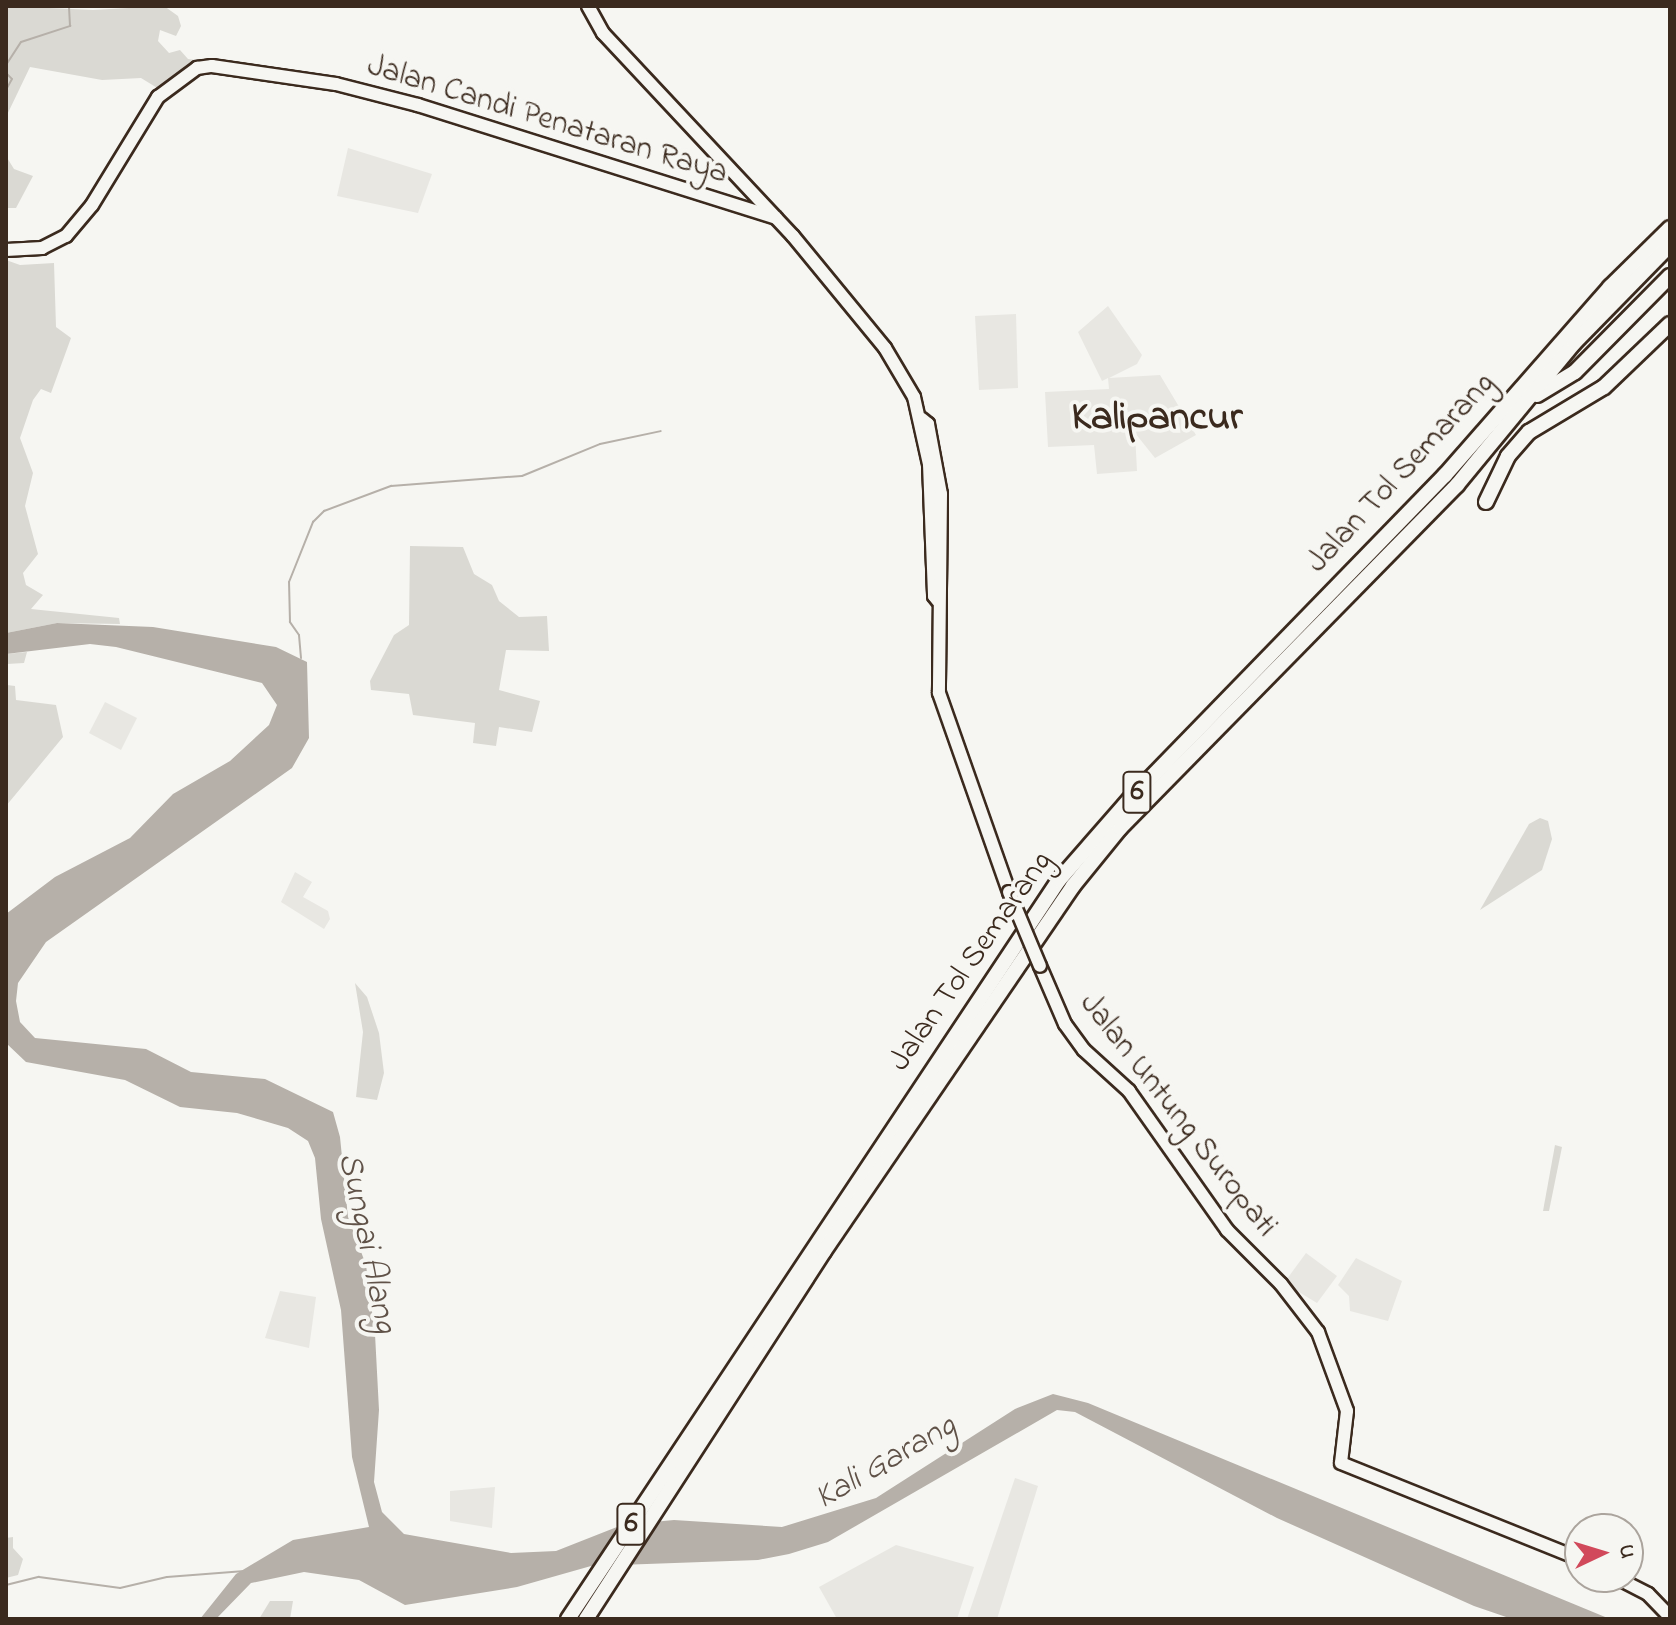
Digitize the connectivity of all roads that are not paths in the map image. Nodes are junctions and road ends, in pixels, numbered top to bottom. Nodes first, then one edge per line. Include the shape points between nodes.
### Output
1 (588, 6) edge
2 (776, 218) junction
3 (1670, 228) edge
4 (1670, 245) edge
5 (6, 250) edge
6 (1638, 258) junction
7 (1619, 264) dead end
8 (1670, 276) edge
9 (1670, 324) edge
10 (1563, 325) dead end
11 (1546, 358) junction
12 (1526, 402) junction
13 (1486, 502) dead end
14 (700, 1431) junction
15 (1564, 1553) edge
16 (1644, 1592) edge
17 (1670, 1617) edge
18 (568, 1619) edge
19 (586, 1619) edge

1 - 2 main road, Jalan Untung Suropati via 603,33
2 - 5 main road, Jalan Candi Penataran Raya via 418,105 336,84 212,66 197,68 158,97 92,205 66,236 42,248
2 - 15 main road, Jalan Untung Suropati, bridge via 885,348 931,436 941,494 939,693 1009,892 1065,1024 1138,1102 1227,1230 1281,1284 1318,1332 1347,1411 1341,1463
3 - 6 highway, Jalan Tol Semarang / 6
4 - 12 highway, Jalan Tol Semarang / 6 via 1612,301
6 - 7 highway
6 - 11 highway, Jalan Tol Semarang / 6
8 - 12 highway via 1575,372
9 - 13 highway via 1604,387 1529,432 1508,456
10 - 11 highway
11 - 14 highway, Jalan Tol Semarang / 6 via 1445,475 1130,799 1051,890
12 - 14 highway, Jalan Tol Semarang / 6 via 1457,485 1111,840 1039,932
14 - 18 highway, Jalan Tol Semarang / 6
14 - 19 highway, Jalan Tol Semarang / 6
16 - 17 main road

